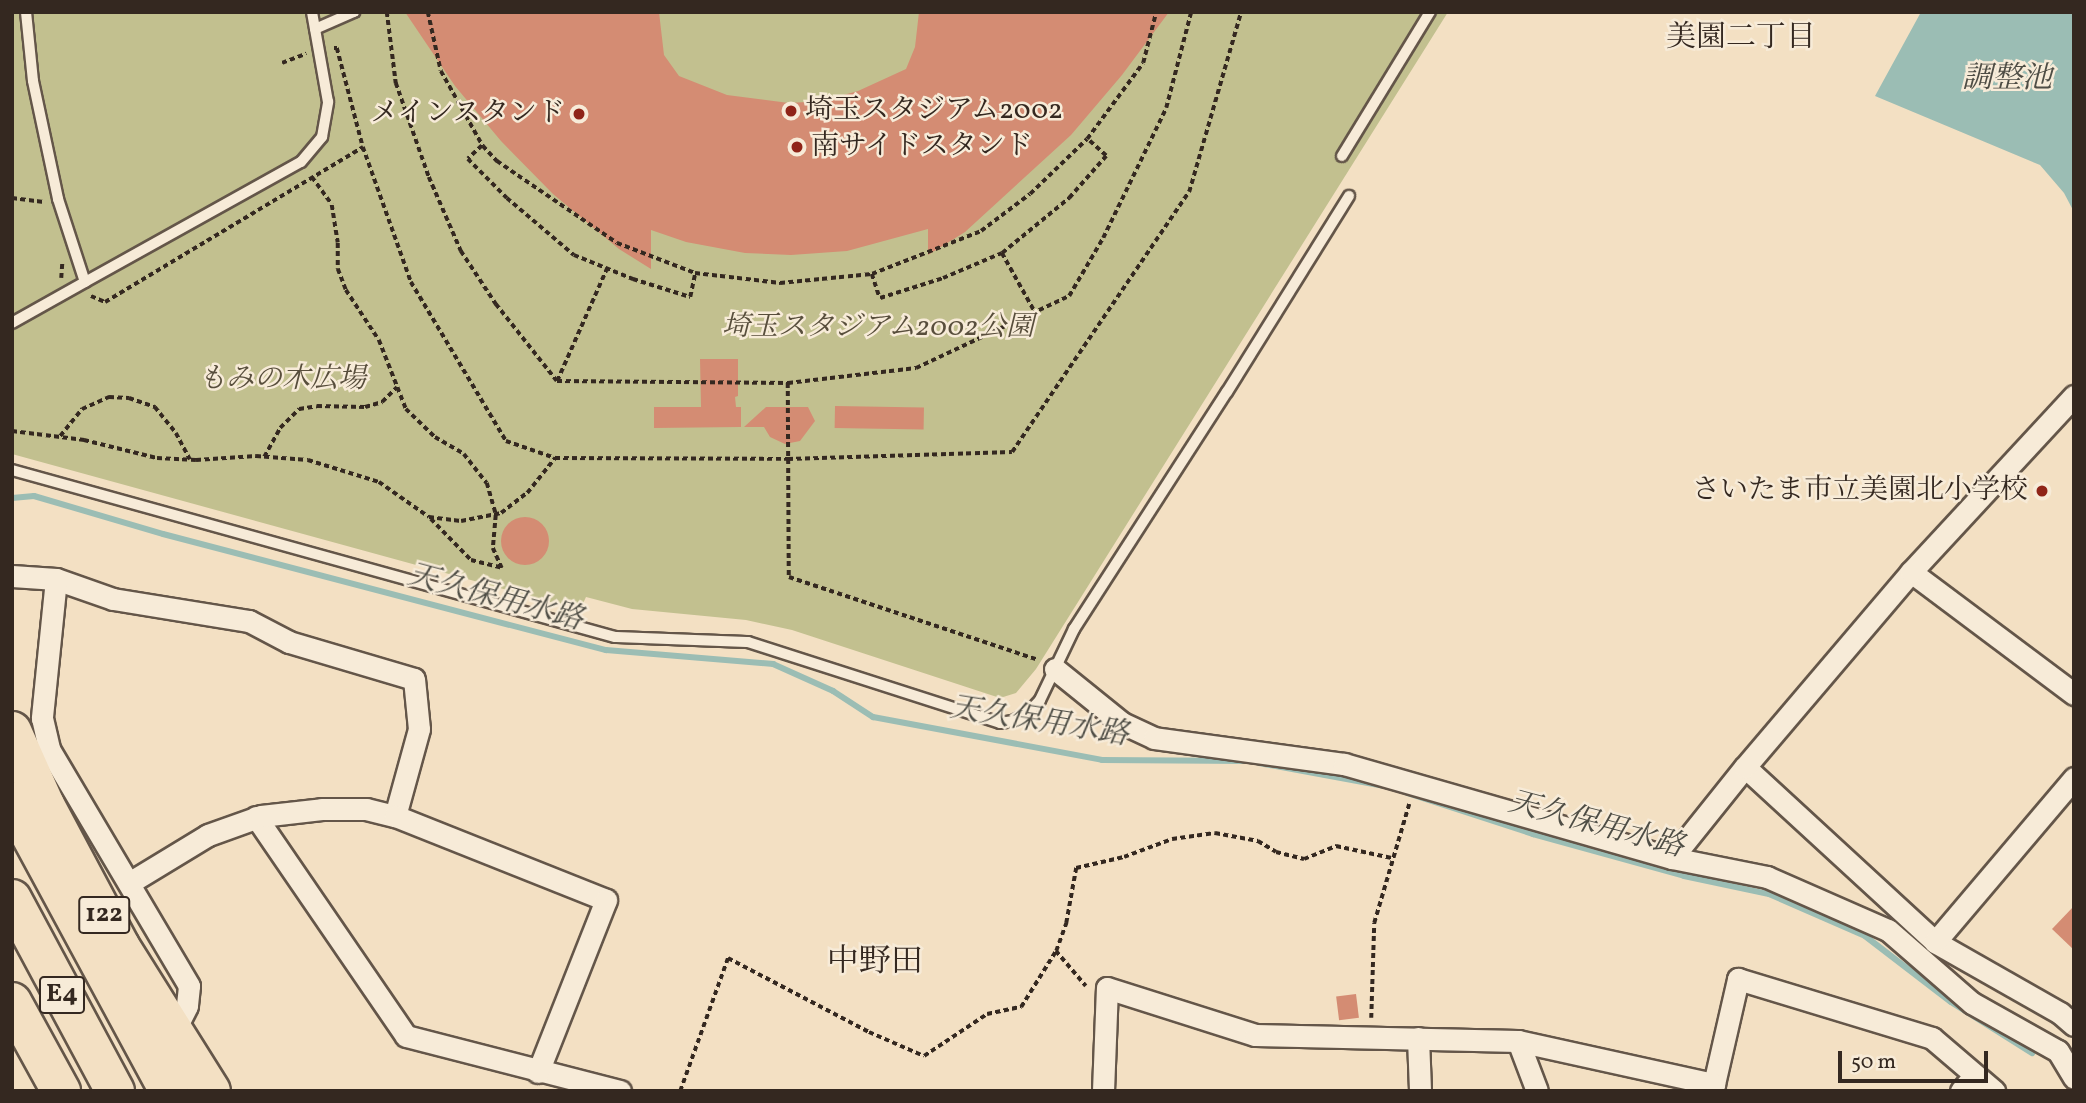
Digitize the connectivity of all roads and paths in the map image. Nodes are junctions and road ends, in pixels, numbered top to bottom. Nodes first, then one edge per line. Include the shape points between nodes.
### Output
1 (26, 12) edge
2 (312, 12) edge
3 (354, 12) edge
4 (387, 12) edge
5 (428, 12) edge
6 (1156, 12) edge
7 (1191, 12) edge
8 (1241, 12) edge
9 (1430, 12) edge
10 (315, 29) junction
11 (337, 48) dead end
12 (1087, 139) junction
13 (483, 146) junction
14 (363, 147) junction
15 (1342, 156) dead end
16 (312, 177) junction
17 (43, 190) dead end
18 (1349, 196) dead end
19 (12, 198) edge
20 (1002, 253) junction
21 (62, 255) dead end
22 (607, 268) junction
23 (695, 273) junction
24 (872, 274) junction
25 (80, 285) junction
26 (1035, 312) junction
27 (12, 323) edge
28 (557, 381) junction
29 (788, 383) junction
30 (397, 387) junction
31 (2074, 396) edge
32 (12, 431) edge
33 (60, 436) junction
34 (264, 457) junction
35 (555, 458) junction
36 (190, 459) junction
37 (788, 459) junction
38 (12, 470) edge
39 (496, 514) junction
40 (429, 517) junction
41 (1911, 572) junction
42 (12, 576) edge
43 (56, 579) junction
44 (1055, 669) junction
45 (2074, 694) edge
46 (28, 743) edge
47 (1745, 767) junction
48 (2074, 778) edge
49 (1415, 785) junction
50 (12, 801) edge
51 (395, 816) junction
52 (256, 817) junction
53 (1392, 858) junction
54 (1672, 858) junction
55 (129, 883) junction
56 (12, 899) edge
57 (1935, 942) junction
58 (1056, 951) junction
59 (1106, 1010) junction
60 (2069, 1012) edge
61 (17, 1023) edge
62 (174, 1031) junction
63 (1371, 1038) junction
64 (1418, 1038) junction
65 (1518, 1041) junction
66 (538, 1072) junction
67 (2074, 1079) edge
68 (1968, 1083) edge
69 (1713, 1087) edge
70 (61, 1091) edge
71 (115, 1091) edge
72 (169, 1091) edge
73 (211, 1091) edge
74 (620, 1091) edge
75 (680, 1091) edge
76 (1104, 1091) edge
77 (1420, 1091) edge
78 (1537, 1091) edge
79 (1994, 1091) edge

1 - 25 lane via 33,81
2 - 10 lane
3 - 10 lane
4 - 28 path via 396,83 456,239 496,304
5 - 13 path via 441,71
6 - 12 path via 1143,63
7 - 26 path via 1166,108 1103,238 1069,296
8 - 37 path via 1189,192 1012,452
9 - 15 lane
10 - 25 lane via 328,102 322,137 301,162
11 - 14 path
12 - 20 path via 1106,156 1069,198
12 - 24 path via 1030,194 981,231
13 - 22 path via 468,159 478,170 574,255
13 - 23 path via 617,243
14 - 16 path
14 - 35 path via 411,282 506,441
16 - 25 path via 105,302
16 - 30 path via 332,205 338,269 346,290 379,340
17 - 19 path via 47,202
18 - 44 lane via 1074,629
20 - 24 path via 880,298
20 - 26 path
21 - 25 path via 61,282
22 - 23 path via 690,297
22 - 28 path
23 - 24 path via 780,284
25 - 27 lane
26 - 29 path via 916,368
28 - 29 path
29 - 37 path
30 - 34 path via 382,402 365,407 299,409 279,428
30 - 39 path via 406,409 435,436 464,454 487,483
31 - 41 street
32 - 33 path
33 - 36 path via 157,458
33 - 36 path via 82,409 109,397 129,398 155,407
34 - 36 path
34 - 40 path via 308,460 379,482
35 - 37 path
35 - 39 path via 527,493
37 - 44 path via 789,577 1027,654
38 - 44 lane via 615,636 748,642 1000,723 1027,714 1040,700
39 - 40 path via 460,521
39 - 40 path via 494,548 502,568 471,560
41 - 45 street
41 - 47 street
42 - 43 street
43 - 46 street via 42,718
43 - 51 street via 113,599 249,621 289,642 414,679 419,729
44 - 49 street via 1122,723 1154,738 1343,764
46 - 55 street via 49,749
46 - 62 highway, 122 via 120,946
47 - 54 street
47 - 57 street
48 - 57 street
49 - 53 path
49 - 54 street
50 - 72 highway, E4
51 - 52 street via 366,809 322,809
51 - 66 street via 606,900
52 - 55 street via 208,835
52 - 66 street via 406,1036
53 - 58 path via 1336,846 1304,859 1276,852 1258,841 1215,833 1172,839 1076,868
53 - 63 path via 1374,923
54 - 67 street via 1767,877 1888,930 1972,1003 2058,1051
55 - 62 street via 189,986 187,1006
56 - 71 highway, E4
57 - 60 street
58 - 59 path
58 - 75 path via 1021,1007 987,1014 924,1056 728,958
59 - 63 street via 1107,988 1255,1035
59 - 76 street
61 - 70 highway
62 - 73 highway, 122
63 - 64 street
64 - 65 street
64 - 77 street
65 - 69 street
65 - 78 street
66 - 74 street
68 - 69 street via 1933,1038 1738,979
68 - 79 street

